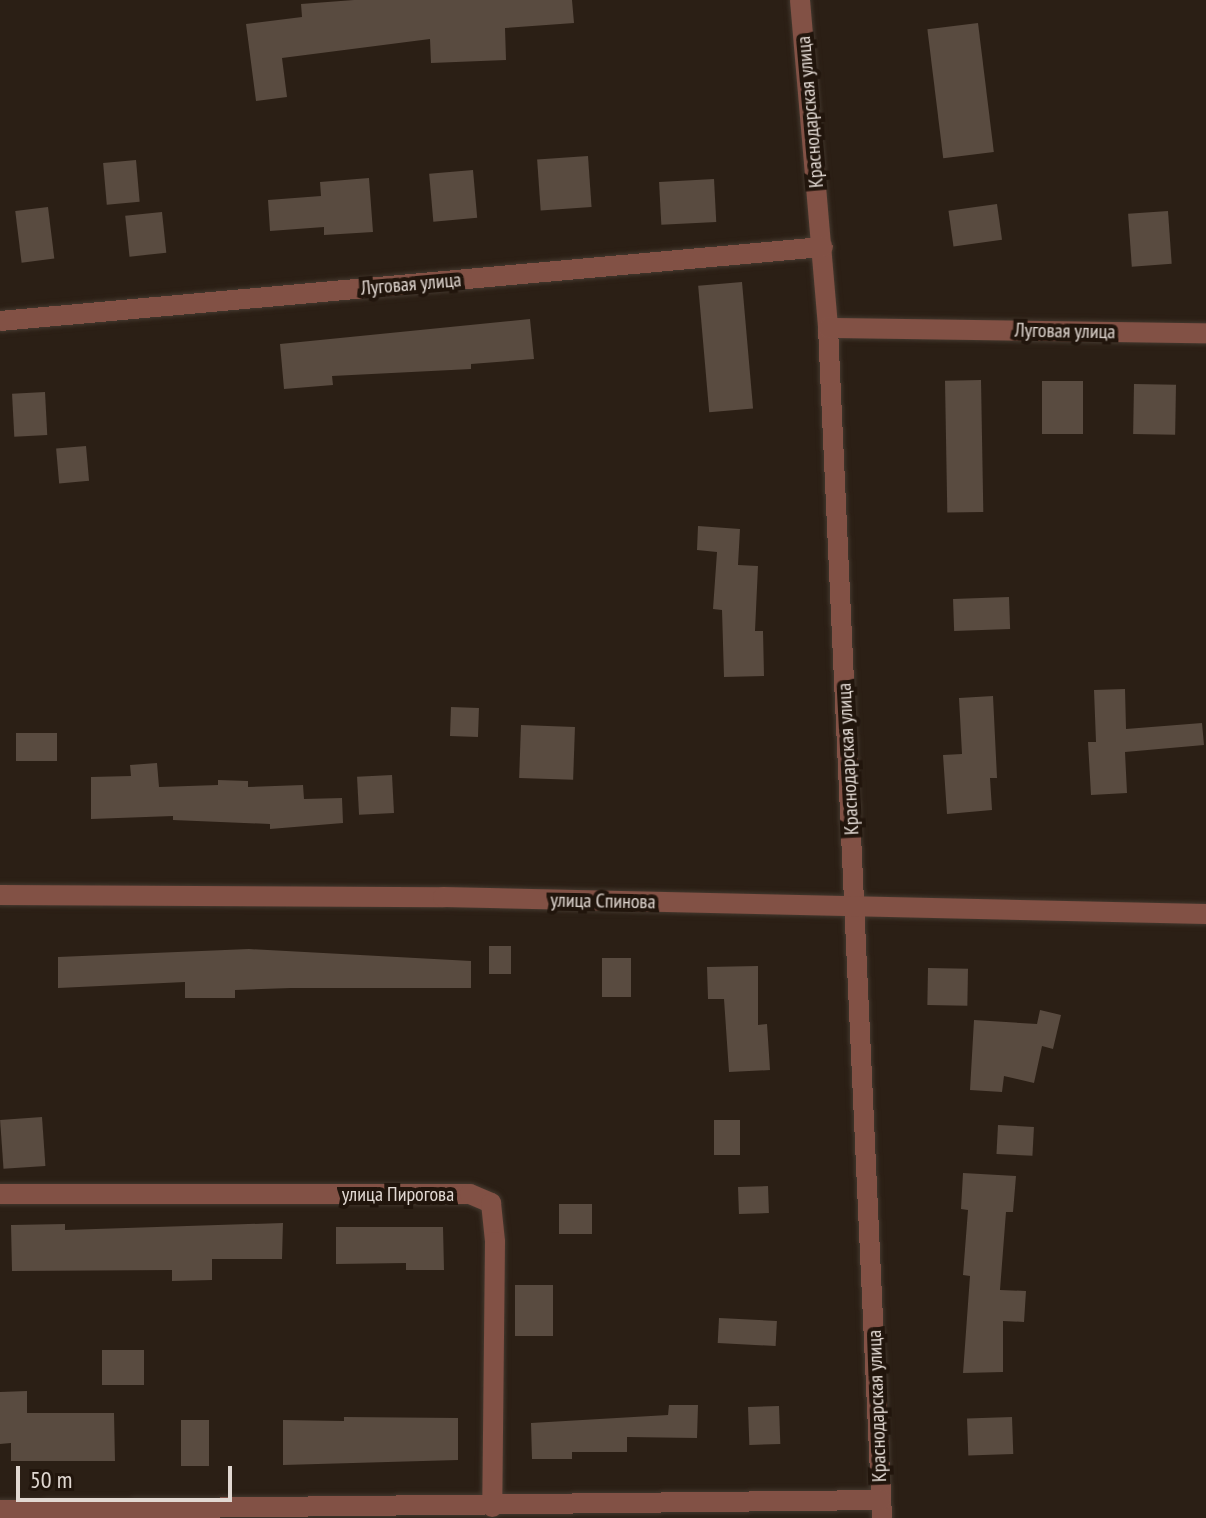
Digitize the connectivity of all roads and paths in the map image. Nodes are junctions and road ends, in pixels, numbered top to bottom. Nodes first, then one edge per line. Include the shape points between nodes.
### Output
1 (800, 0) edge
2 (823, 247) junction
3 (0, 321) edge
4 (828, 328) junction
5 (1206, 333) edge
6 (0, 895) edge
7 (855, 907) junction
8 (1206, 914) edge
9 (0, 1194) edge
10 (492, 1507) junction
11 (882, 1509) edge
12 (0, 1510) edge

1 - 2 street, Краснодарская улица
2 - 3 street, Луговая улица
2 - 4 street, Краснодарская улица
4 - 5 street, Луговая улица
4 - 7 street, Краснодарская улица
6 - 7 street, улица Спинова via 443,897
7 - 8 street, улица Спинова
7 - 11 street, Краснодарская улица
9 - 10 street, улица Пирогова via 470,1194 491,1203
10 - 11 street
10 - 12 street

